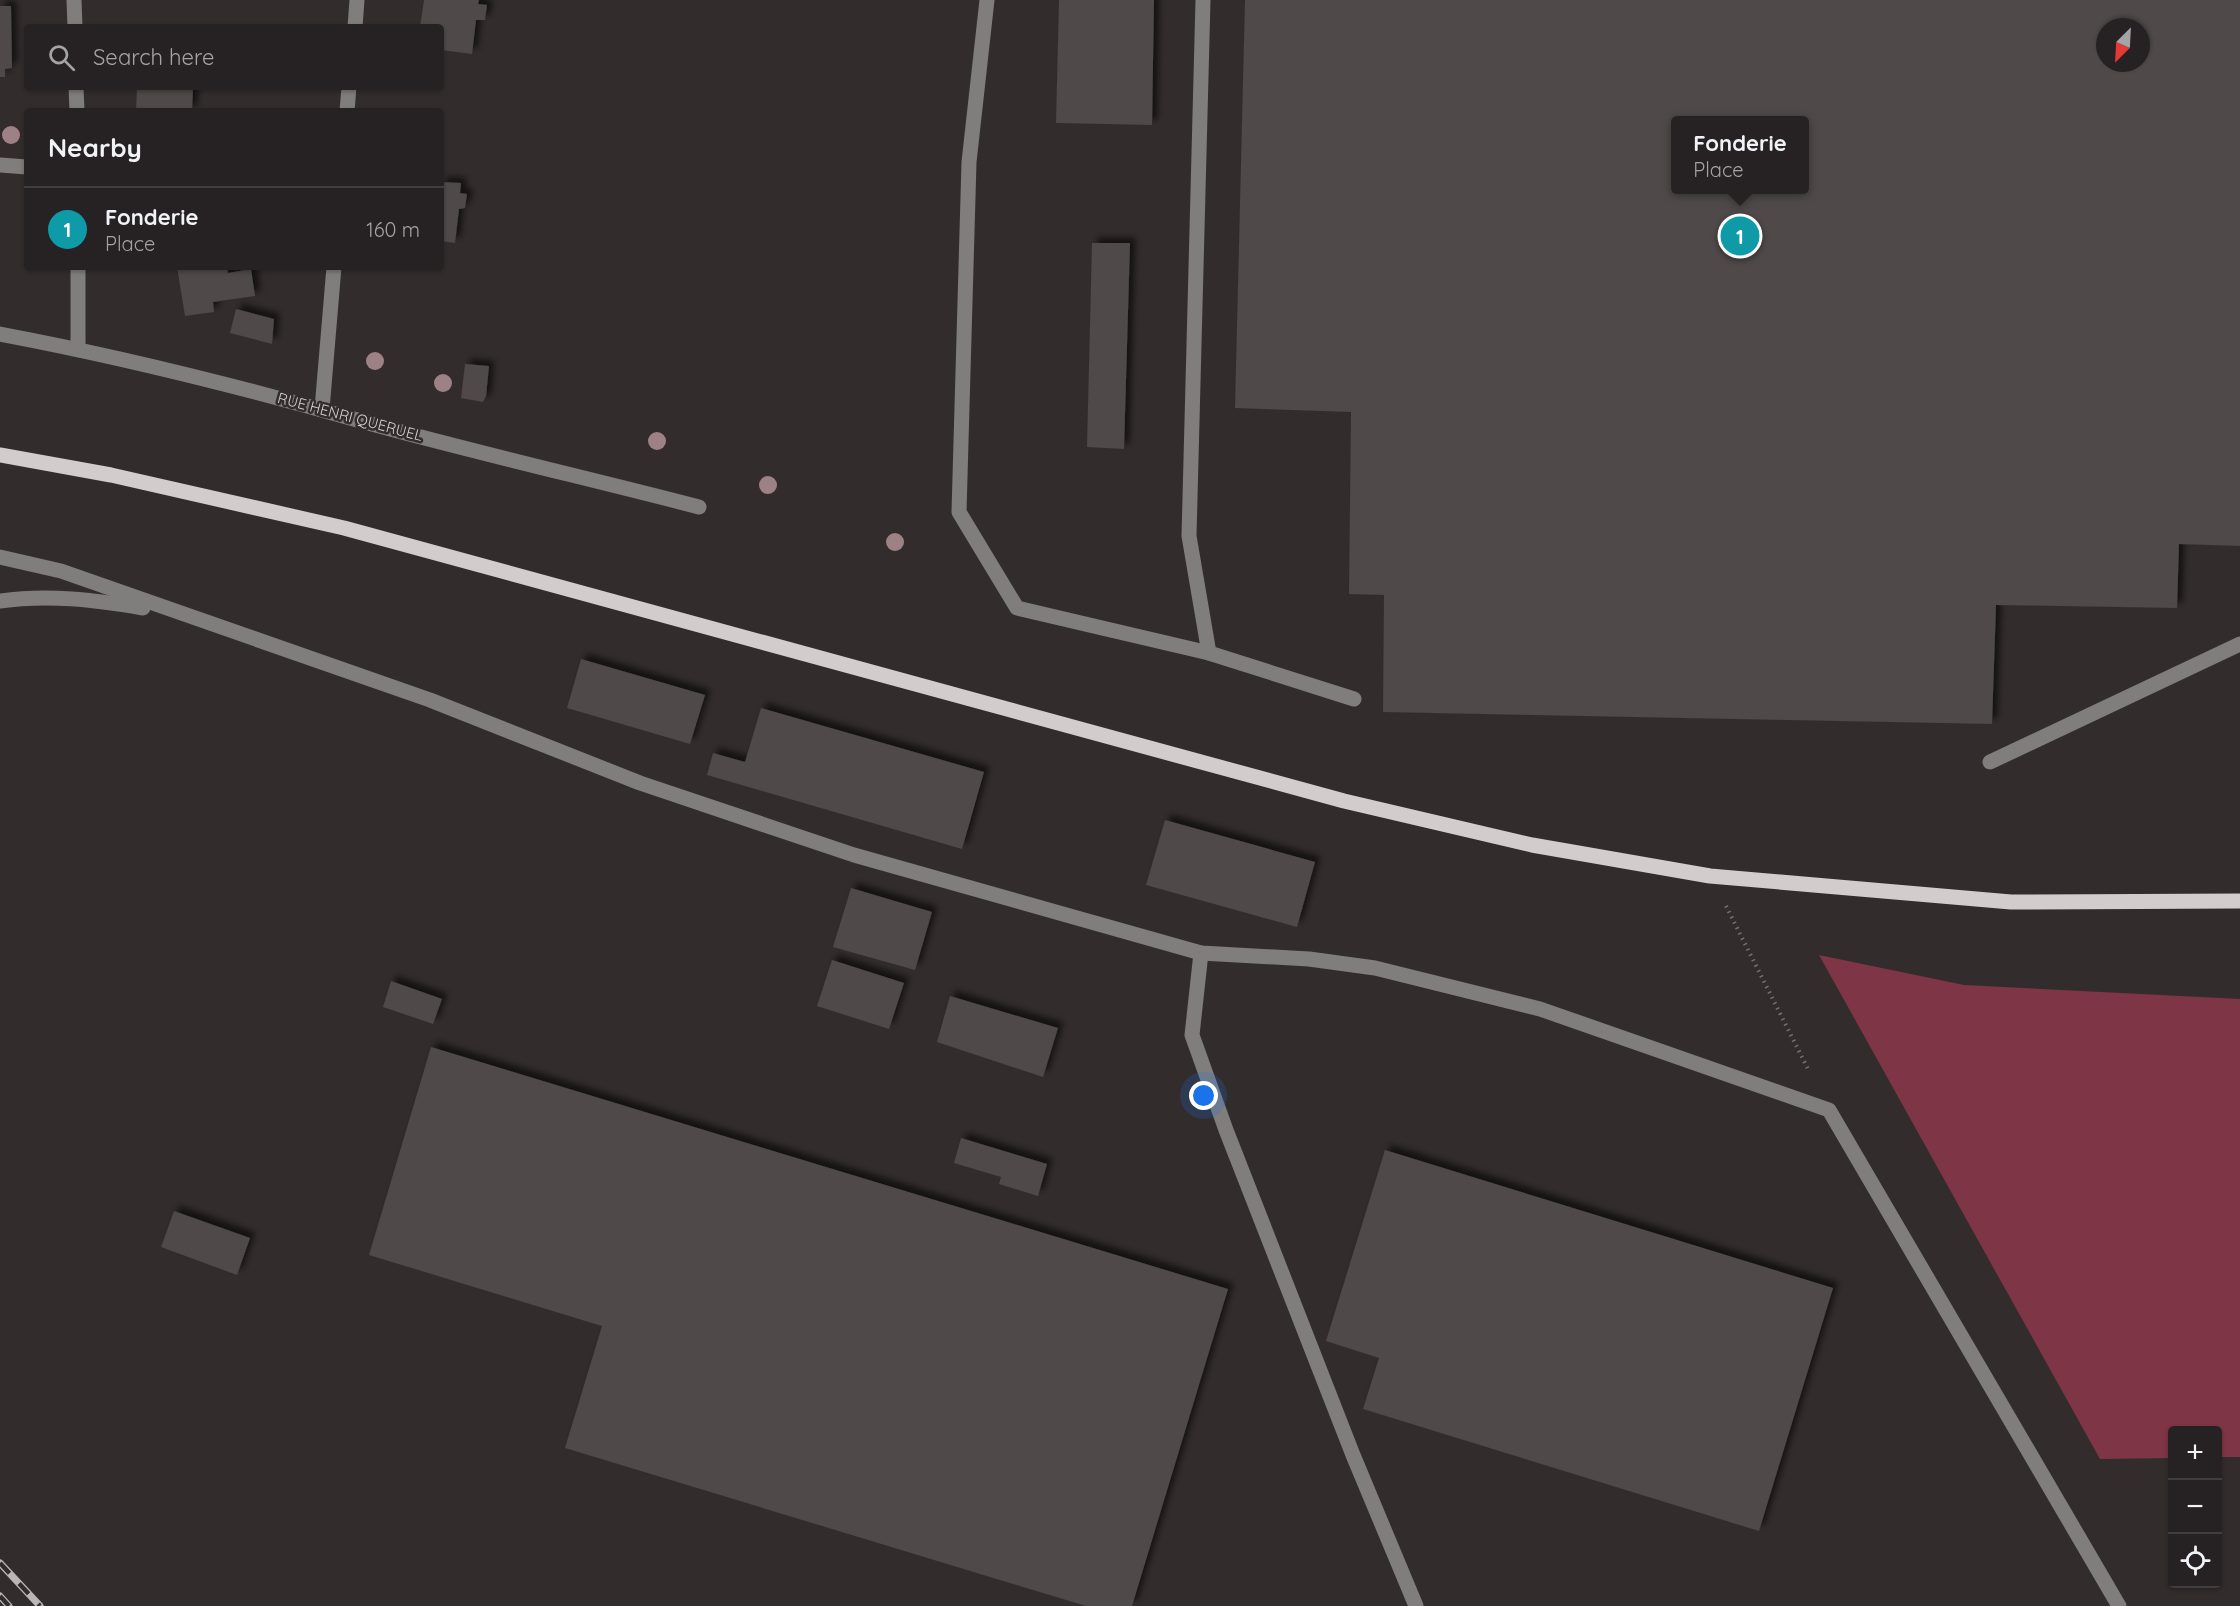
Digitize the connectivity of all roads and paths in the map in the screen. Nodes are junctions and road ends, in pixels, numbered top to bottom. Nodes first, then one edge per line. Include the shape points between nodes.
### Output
1 (74, 0) edge
2 (357, 0) edge
3 (987, 0) edge
4 (1203, 0) edge
5 (75, 24) edge
6 (355, 24) edge
7 (76, 90) edge
8 (349, 90) edge
9 (76, 108) edge
10 (347, 108) edge
11 (0, 165) edge
12 (24, 167) edge
13 (78, 270) edge
14 (334, 270) edge
15 (0, 334) edge
16 (78, 349) junction
17 (322, 409) junction
18 (0, 455) edge
19 (699, 507) dead end
20 (0, 557) edge
21 (0, 601) edge
22 (180, 614) junction
23 (2240, 644) edge
24 (1209, 653) junction
25 (1354, 699) dead end
26 (1990, 762) dead end
27 (1710, 876) junction
28 (2240, 901) edge
29 (1201, 953) junction
30 (1828, 1110) junction
31 (1416, 1606) edge
32 (2119, 1606) edge

1 - 5 street
2 - 6 street
3 - 24 street via 969,162 959,512 1017,608
4 - 24 street via 1189,537
7 - 9 street
8 - 10 street
11 - 12 street
13 - 16 street
14 - 17 street
15 - 16 street, RUE HENRI QUERUEL
16 - 17 street, RUE HENRI QUERUEL
17 - 19 street, RUE HENRI QUERUEL
18 - 27 main road via 111,475 344,528 1344,801 1532,845
20 - 22 street via 61,571
21 - 22 street via 29,597 96,601
22 - 29 street via 430,700 639,783 854,855
23 - 26 street
24 - 25 street
27 - 28 main road via 2011,902
27 - 30 path
29 - 30 street via 1309,959 1375,968 1529,1006
29 - 31 street via 1192,1035 1353,1455
30 - 32 street

